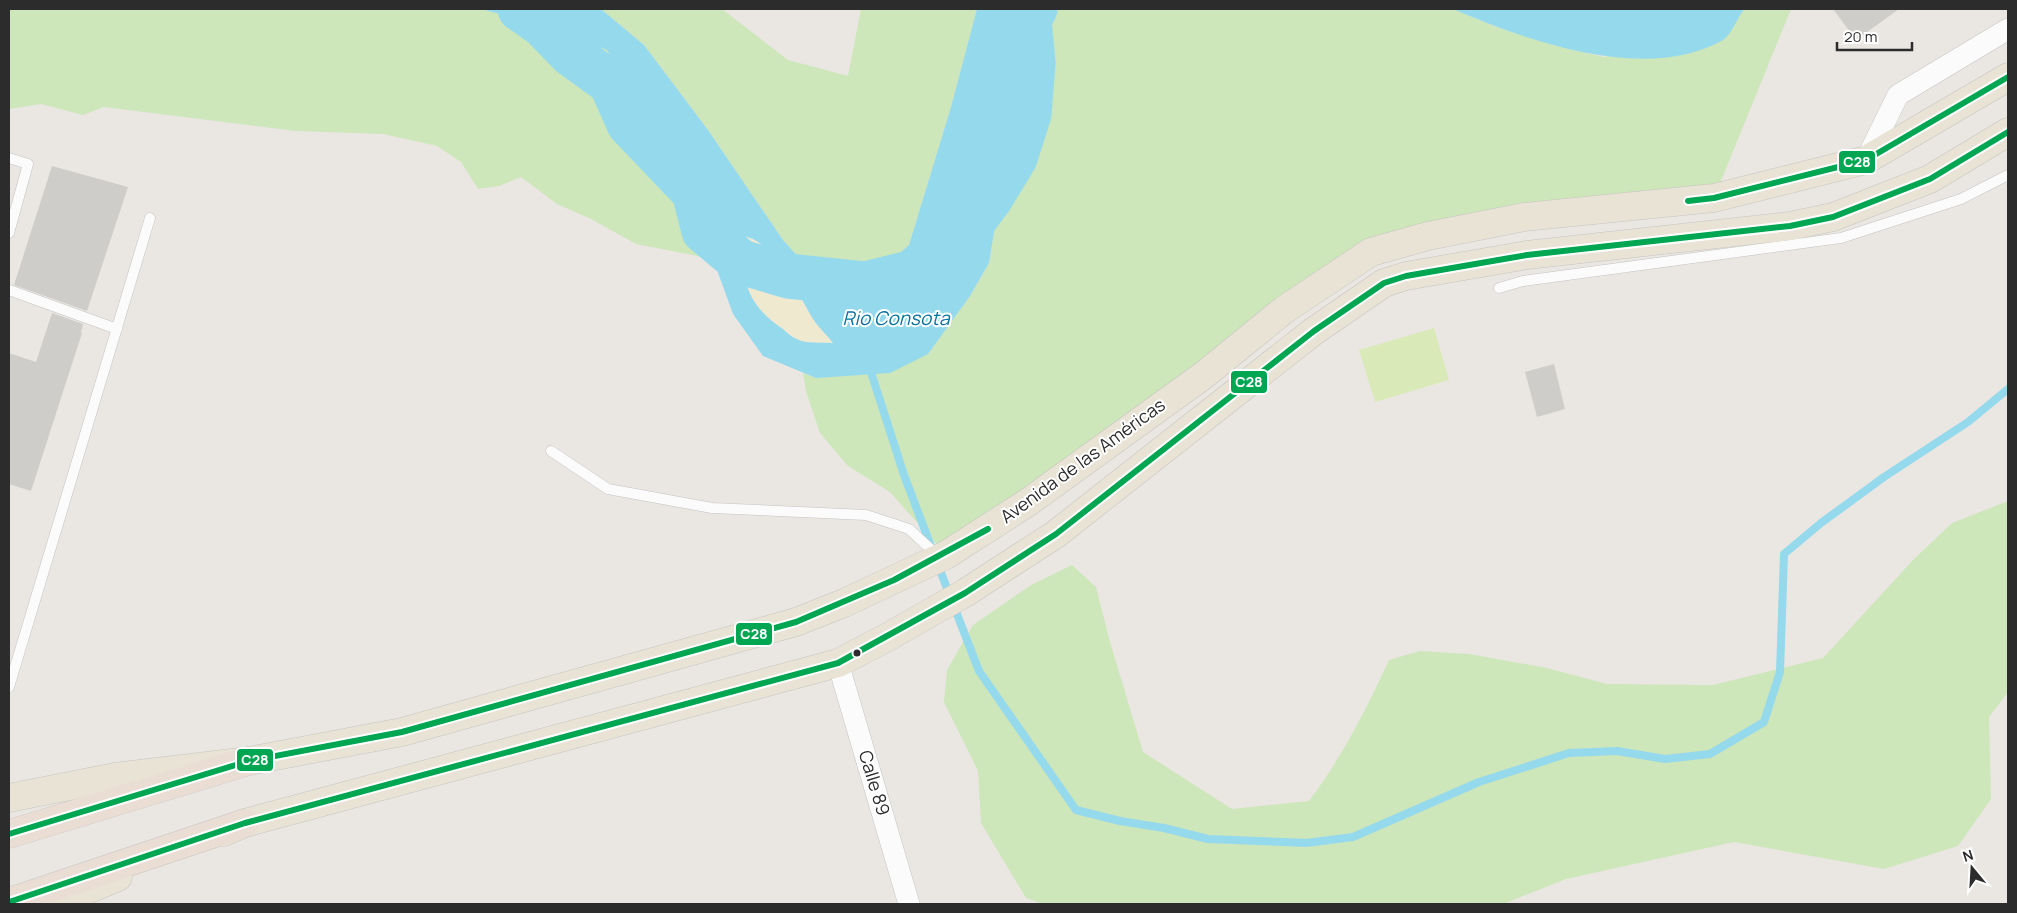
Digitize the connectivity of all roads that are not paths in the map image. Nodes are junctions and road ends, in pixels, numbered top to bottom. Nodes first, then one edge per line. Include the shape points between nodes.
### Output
1 (2008, 29) edge
2 (2008, 78) edge
3 (2008, 132) edge
4 (9, 158) edge
5 (1866, 160) junction
6 (2008, 175) edge
7 (150, 218) dead end
8 (9, 232) edge
9 (1499, 288) dead end
10 (9, 290) edge
11 (117, 329) junction
12 (551, 451) dead end
13 (940, 559) junction
14 (838, 662) junction
15 (9, 687) edge
16 (250, 761) junction
17 (9, 798) edge
18 (245, 823) junction
19 (9, 834) edge
20 (9, 902) edge
21 (53, 904) edge
22 (909, 904) edge

1 - 5 street via 1898,95
2 - 5 main road, Avenida de las Américas
3 - 14 main road, Avenida de las Américas via 1930,179 1833,217 1790,226 1527,255 1406,276 1384,283 1314,331 1056,534 965,593
4 - 8 lane via 28,164
5 - 13 main road, Avenida de las Américas via 1714,198 1524,217 1428,236 1371,252 1284,310 1204,375 1028,503
6 - 9 lane via 1961,199 1841,238 1523,281
7 - 11 lane
10 - 11 lane
11 - 15 lane
12 - 13 lane via 608,489 712,508 866,516 909,529
13 - 16 main road, Avenida de las Américas via 844,603 787,624 402,732
14 - 18 main road, Avenida de las Américas
14 - 22 street, Calle 89
16 - 17 main road via 115,777
16 - 19 highway, Avenida de las Américas
18 - 20 highway, Avenida de las Américas
18 - 21 main road

